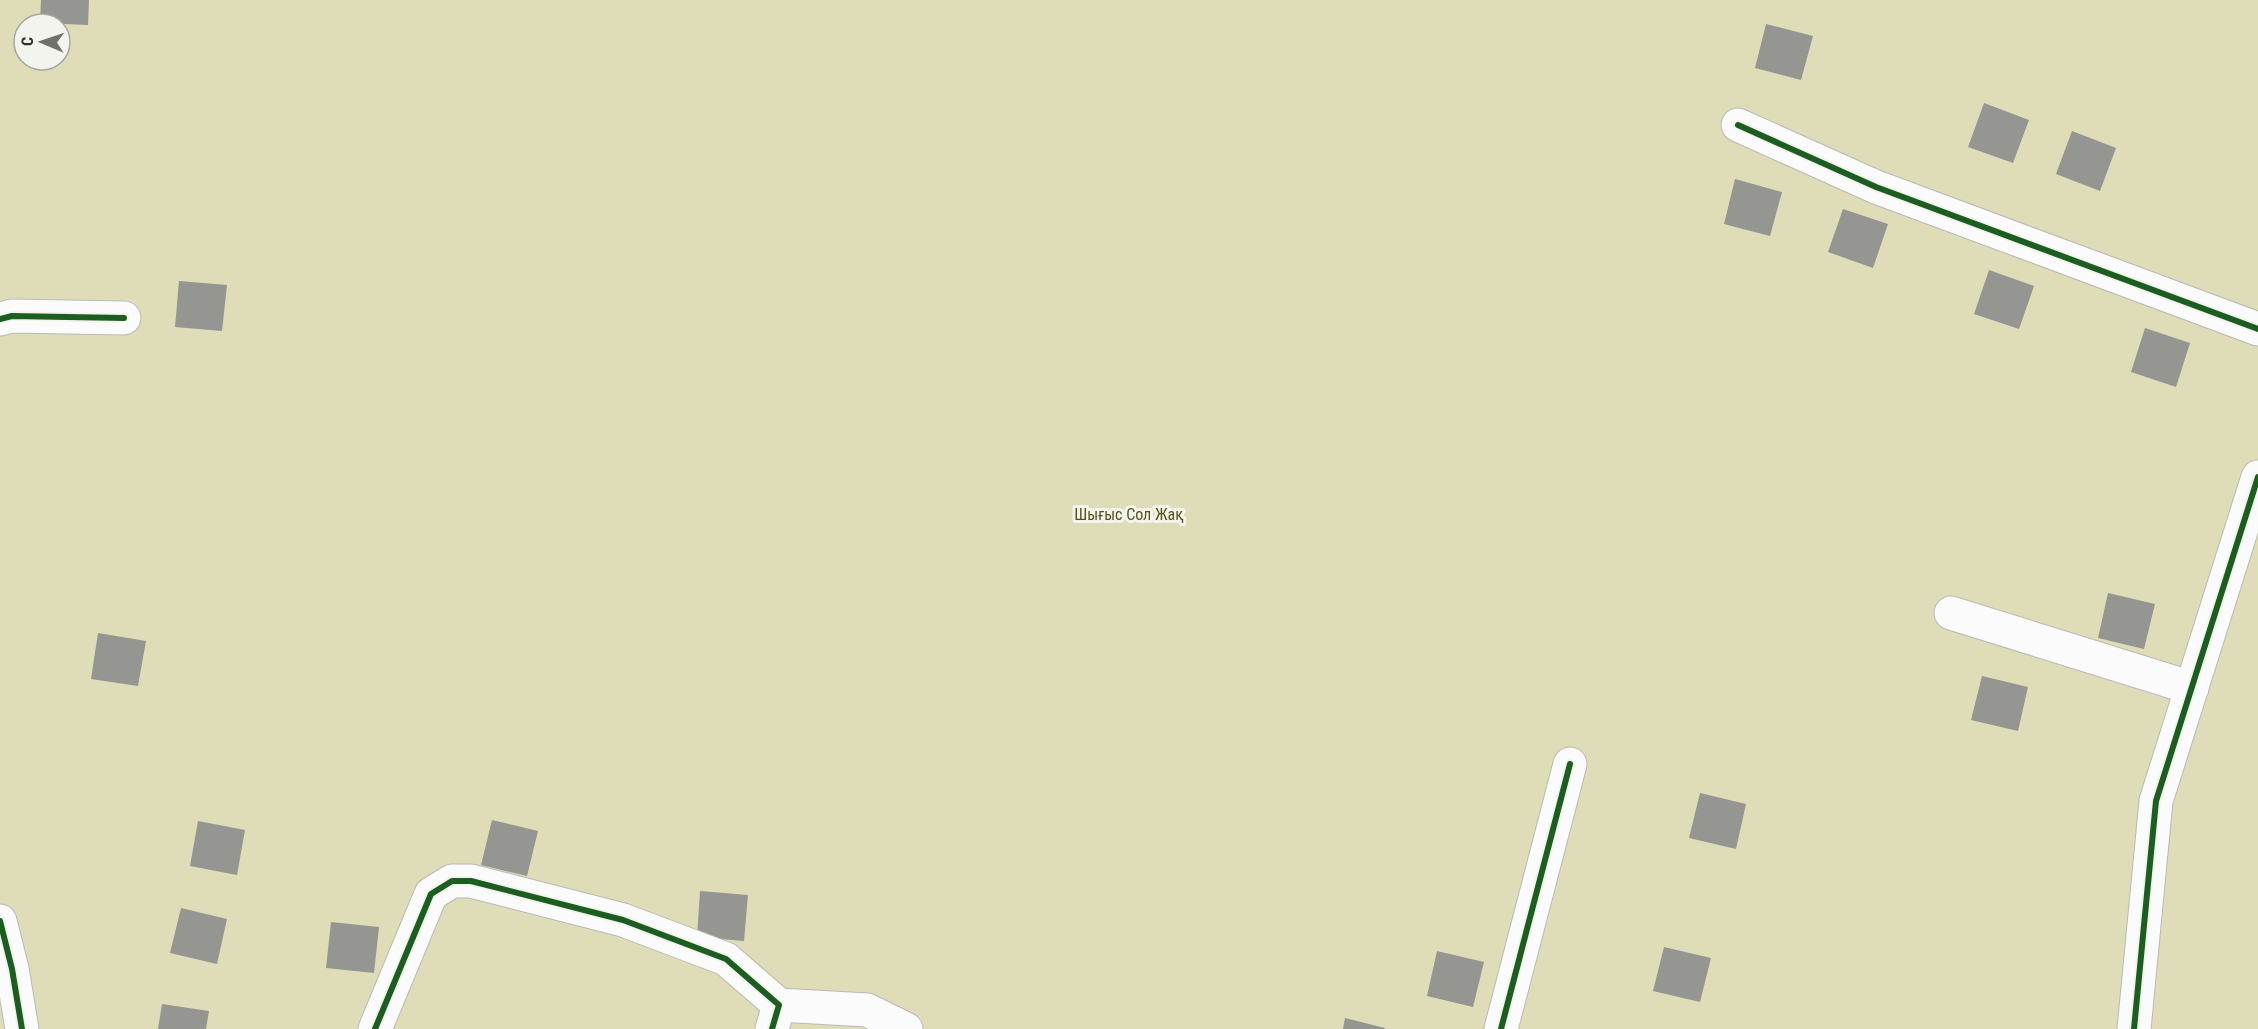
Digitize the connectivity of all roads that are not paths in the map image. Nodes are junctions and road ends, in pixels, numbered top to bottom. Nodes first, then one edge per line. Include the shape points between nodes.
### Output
1 (1738, 125) dead end
2 (124, 318) dead end
3 (0, 319) edge
4 (2258, 329) edge
5 (2258, 477) edge
6 (1951, 613) dead end
7 (2192, 688) junction
8 (1570, 764) dead end
9 (0, 921) edge
10 (775, 1017) edge
11 (22, 1029) edge
12 (375, 1029) edge
13 (906, 1029) edge
14 (1501, 1029) edge
15 (2134, 1029) edge

1 - 4 street via 1876,186
2 - 3 street
5 - 7 street
6 - 7 street
7 - 15 street via 2156,801
8 - 14 street
9 - 11 street
10 - 12 street via 726,958 623,920 471,881 452,881 431,894
10 - 13 street via 867,1010

